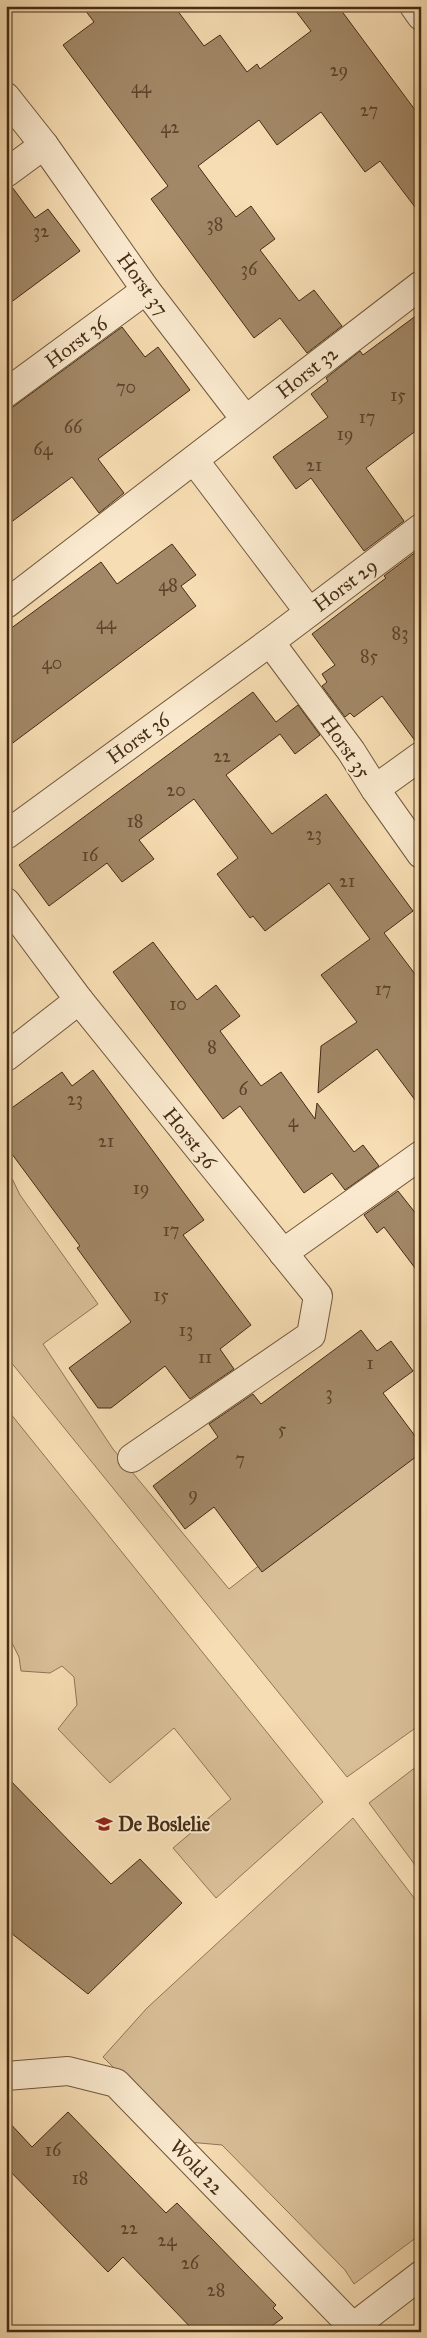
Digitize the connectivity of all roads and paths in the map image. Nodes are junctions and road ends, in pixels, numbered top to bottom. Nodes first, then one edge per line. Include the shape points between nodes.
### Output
1 (414, 6) edge
2 (421, 16) edge
3 (6, 97) edge
4 (44, 145) junction
5 (6, 173) edge
6 (421, 285) edge
7 (146, 290) junction
8 (6, 394) edge
9 (245, 420) junction
10 (194, 460) junction
11 (421, 528) edge
12 (6, 604) edge
13 (309, 612) junction
14 (270, 642) junction
15 (421, 756) edge
16 (375, 789) junction
17 (6, 835) edge
18 (421, 854) edge
19 (6, 902) edge
20 (79, 1000) junction
21 (6, 1057) edge
22 (421, 1155) edge
23 (283, 1253) junction
24 (132, 1458) dead end
25 (6, 2076) edge
26 (421, 2275) edge
27 (354, 2330) edge

1 - 2 street
3 - 4 street, Horst 37
4 - 5 street
4 - 7 street, Horst 37
6 - 9 street, Horst 32
7 - 8 street, Horst 36
7 - 9 street, Horst 37
9 - 10 street, Horst 32
10 - 12 street
10 - 13 street
11 - 13 street, Horst 29
13 - 14 street, Horst 29
14 - 16 street, Horst 35 via 351,751
14 - 17 street, Horst 36
15 - 16 street
16 - 18 street, Horst 35
19 - 20 street, Horst 36
20 - 21 street
20 - 23 street, Horst 36
22 - 23 street
23 - 24 street, Horst 36 via 318,1296 311,1335
25 - 27 street, Wold 22 via 68,2071 116,2083
26 - 27 street

